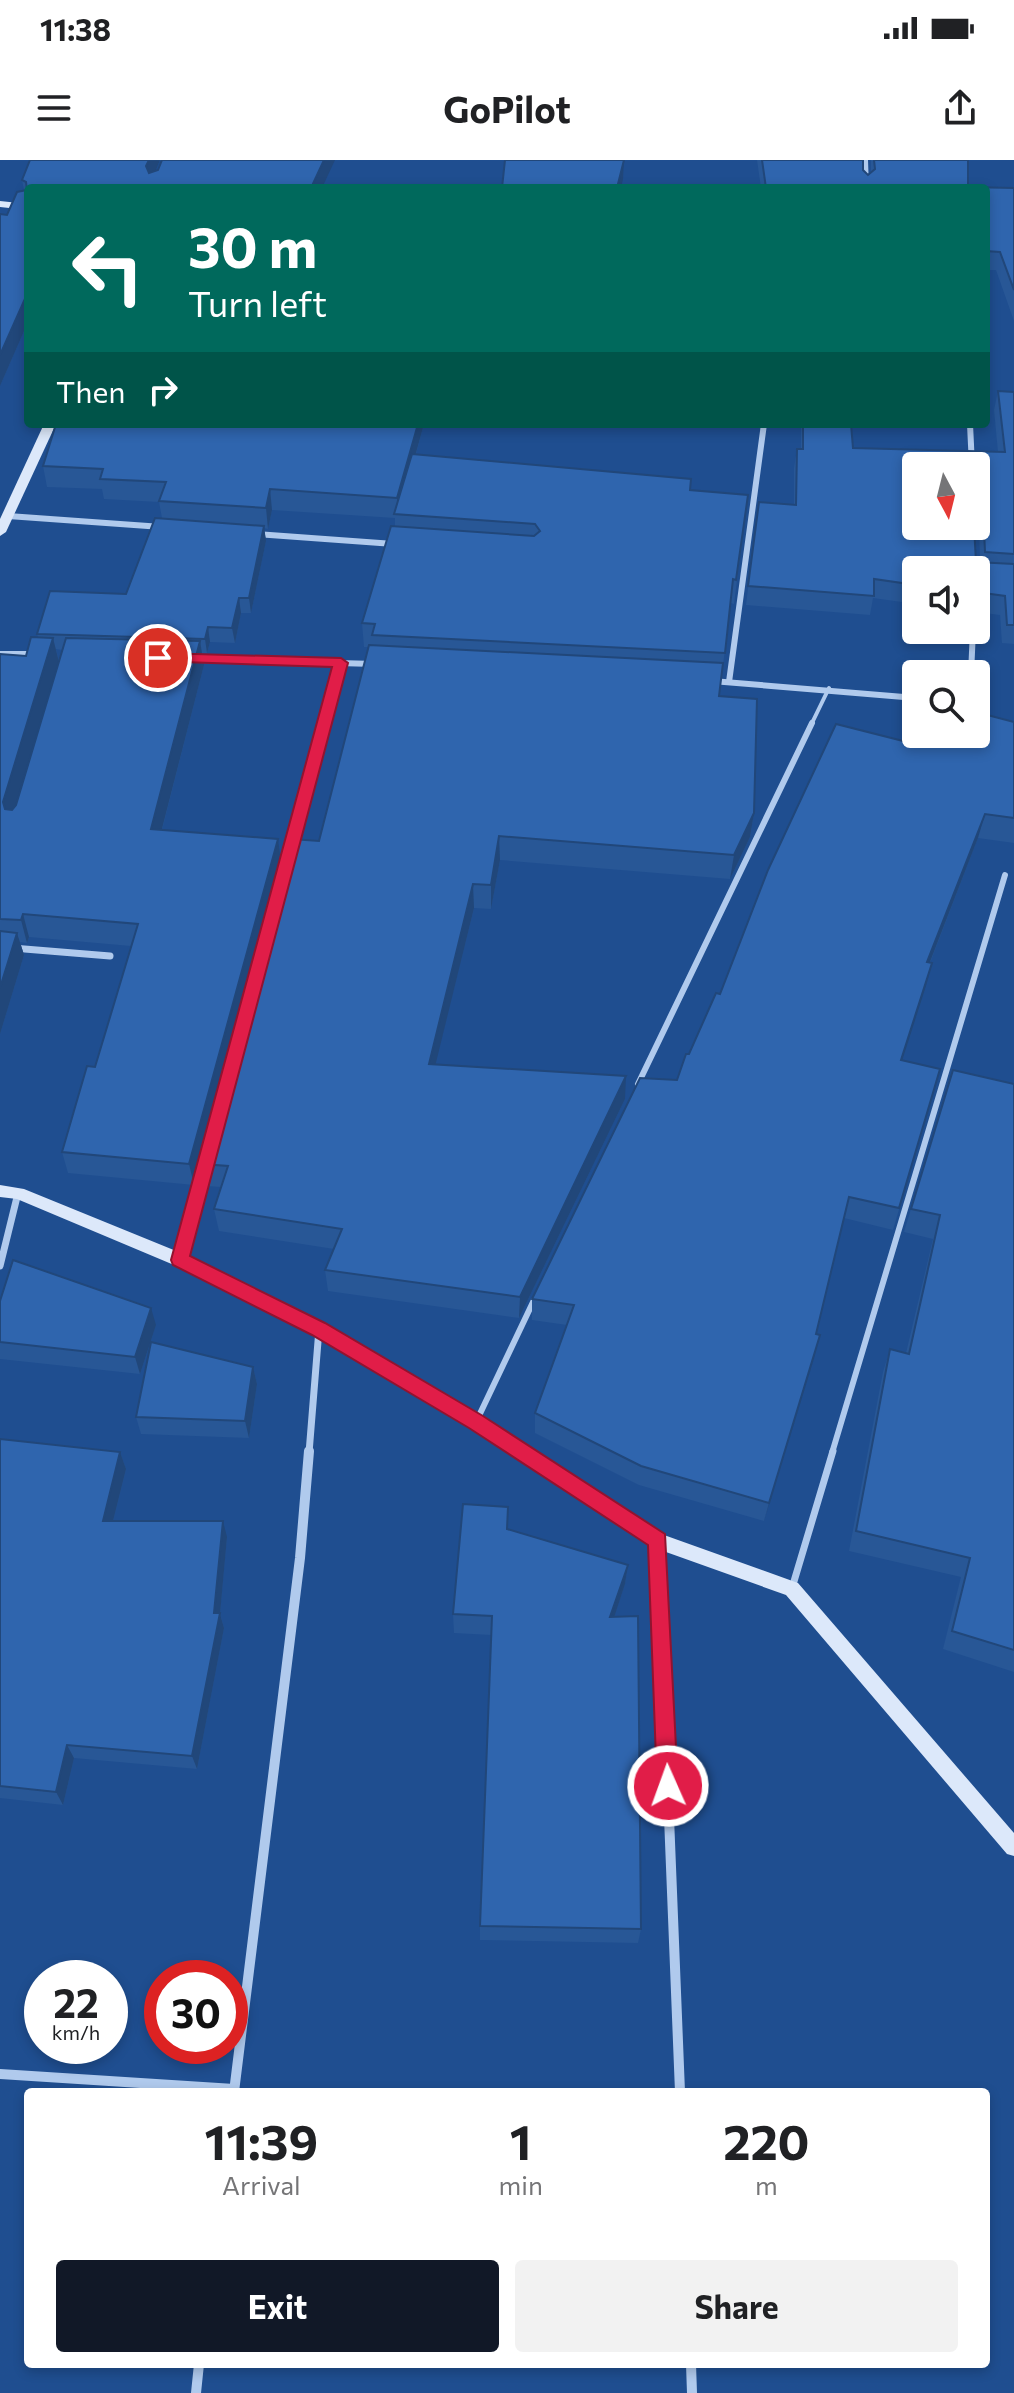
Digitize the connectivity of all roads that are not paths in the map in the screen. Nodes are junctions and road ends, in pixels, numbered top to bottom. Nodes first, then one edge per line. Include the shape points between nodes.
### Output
1 (865, 160) edge
2 (866, 184) edge
3 (0, 204) edge
4 (24, 207) edge
5 (48, 428) edge
6 (763, 428) edge
7 (970, 428) edge
8 (971, 452) edge
9 (8, 516) junction
10 (167, 528) edge
11 (0, 532) edge
12 (247, 533) edge
13 (406, 545) edge
14 (0, 654) edge
15 (45, 654) edge
16 (189, 659) edge
17 (341, 663) junction
18 (387, 665) edge
19 (698, 681) edge
20 (729, 682) junction
21 (829, 688) junction
22 (902, 696) edge
23 (287, 862) edge
24 (1005, 875) dead end
25 (0, 947) edge
26 (110, 956) dead end
27 (635, 1091) edge
28 (208, 1153) edge
29 (9, 1192) edge
30 (180, 1260) junction
31 (0, 1266) edge
32 (538, 1292) edge
33 (319, 1329) junction
34 (476, 1422) junction
35 (658, 1541) junction
36 (792, 1589) junction
37 (1014, 1847) edge
38 (0, 2074) edge
39 (193, 2088) edge
40 (234, 2088) edge
41 (680, 2088) edge
42 (199, 2368) edge
43 (691, 2368) edge
44 (196, 2393) edge
45 (692, 2393) edge

1 - 2 street
3 - 4 street
5 - 9 street
6 - 20 street
7 - 8 street
9 - 10 street
9 - 11 street
12 - 13 street
14 - 15 street
16 - 17 street
17 - 18 street
17 - 23 street
19 - 20 street
20 - 21 street
21 - 22 street
21 - 27 lane
24 - 36 lane
25 - 26 street
28 - 30 street
29 - 30 street
29 - 31 street
30 - 33 street
32 - 34 lane
33 - 34 street
33 - 40 street via 300,1558
34 - 35 street
35 - 36 street
35 - 41 street
36 - 37 street
38 - 39 street
42 - 44 street
43 - 45 street

